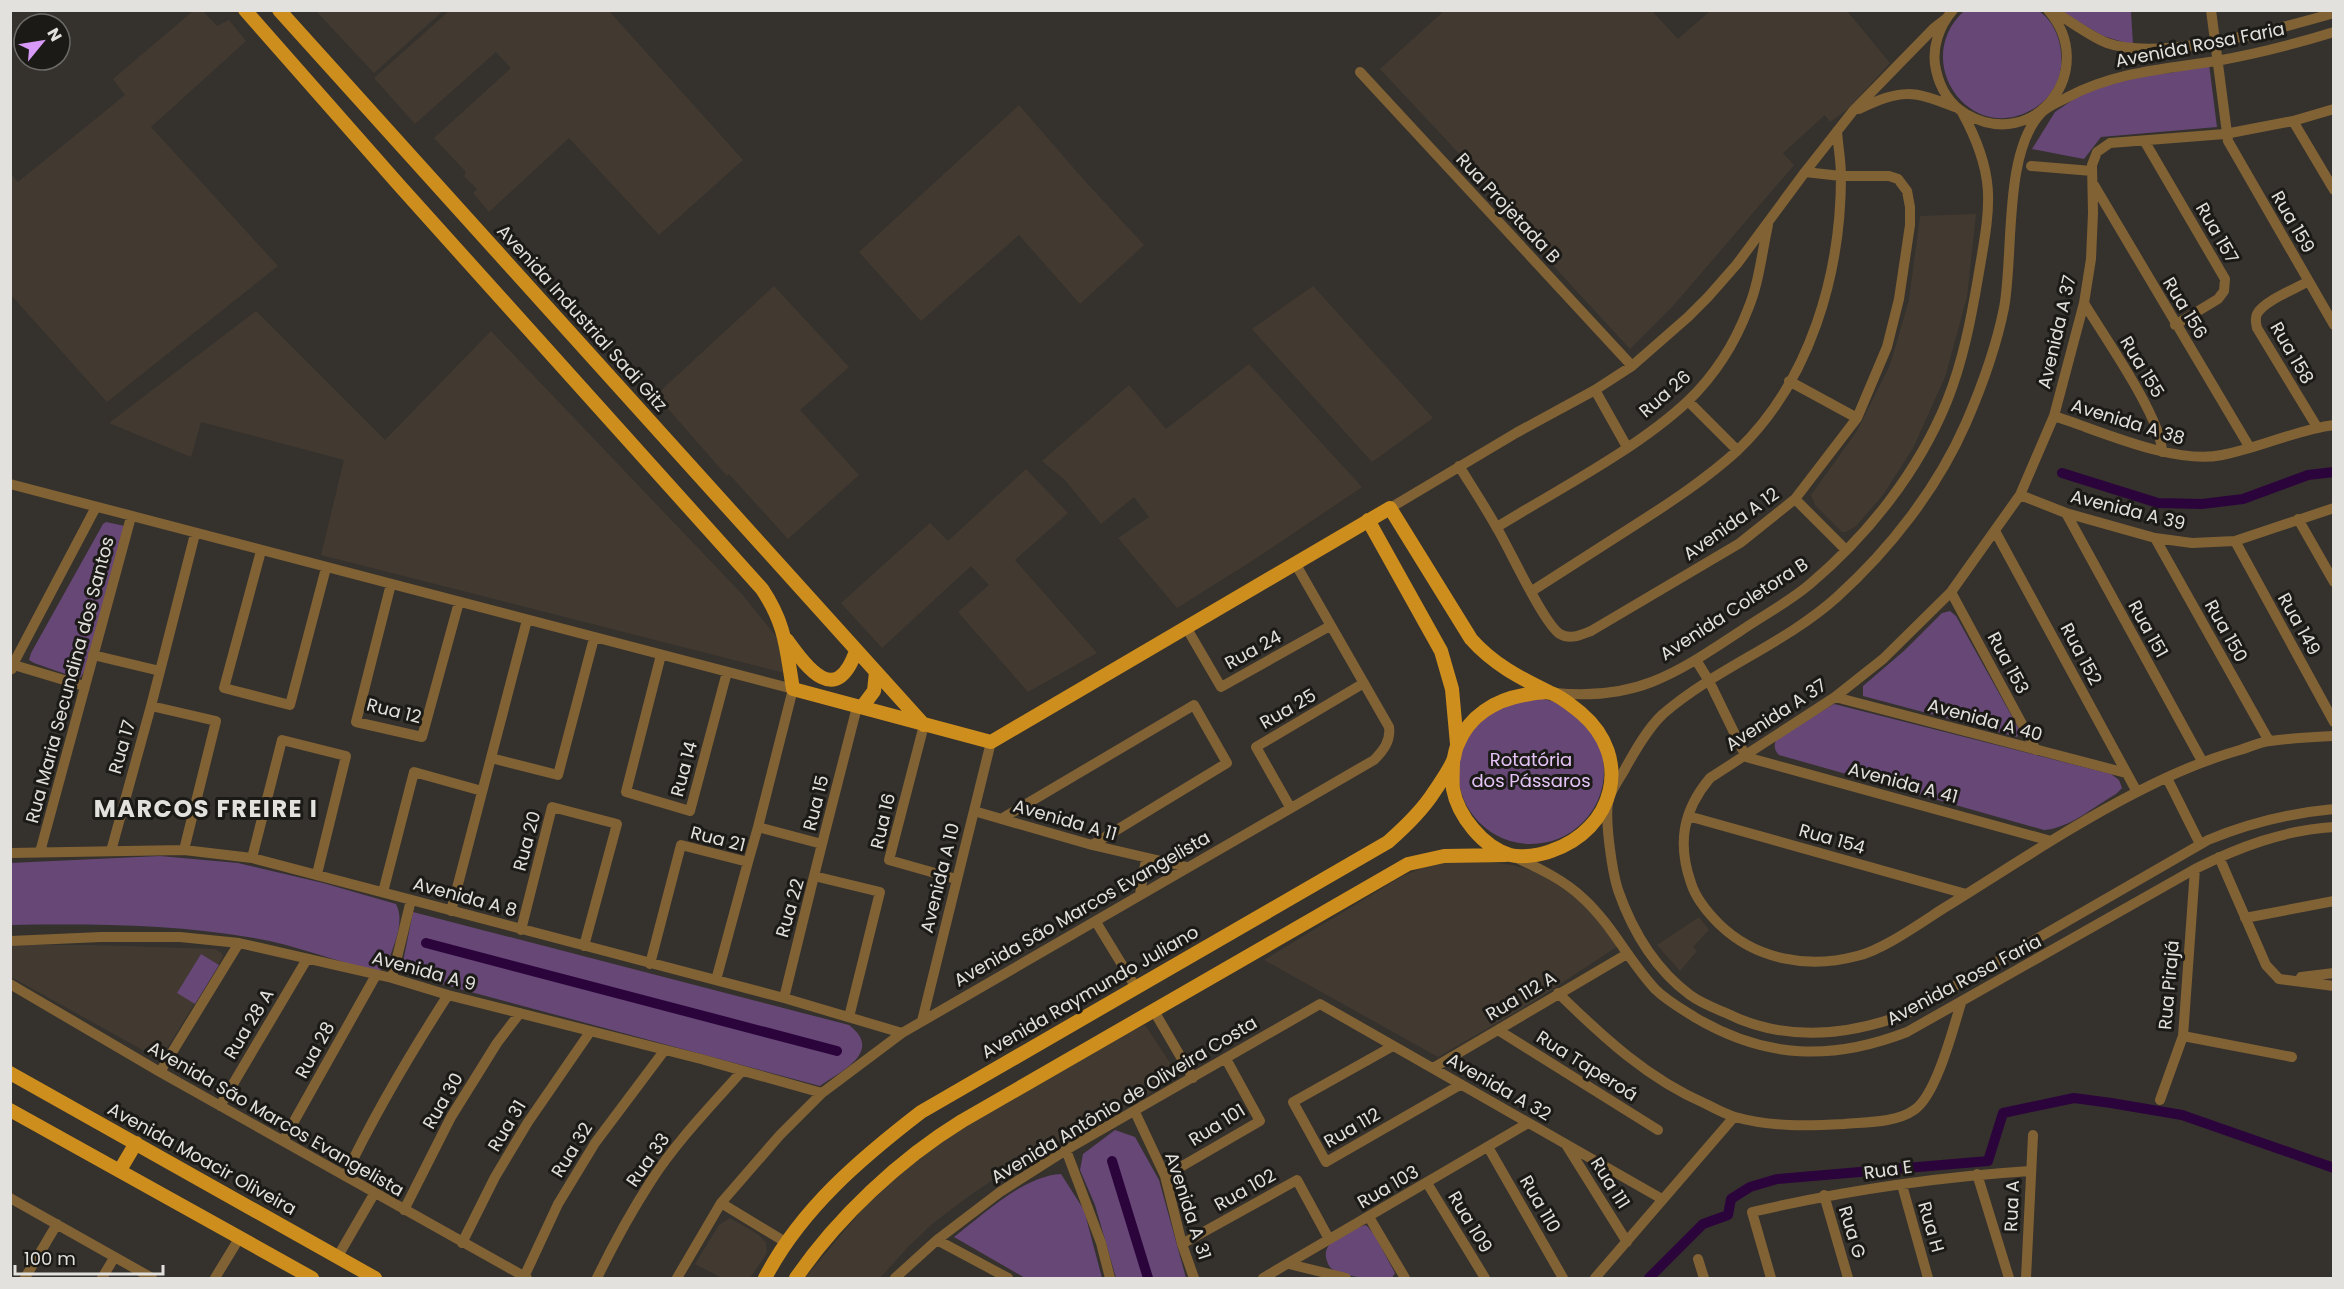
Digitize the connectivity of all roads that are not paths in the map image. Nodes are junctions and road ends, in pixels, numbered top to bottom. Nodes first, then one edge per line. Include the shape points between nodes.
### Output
1 (279, 10) edge
2 (2050, 10) edge
3 (2211, 10) edge
4 (249, 12) edge
5 (1951, 13) edge
6 (2334, 13) edge
7 (2334, 32) edge
8 (2214, 42) junction
9 (2217, 60) junction
10 (1360, 72) dead end
11 (2334, 109) edge
12 (1959, 110) junction
13 (2043, 110) junction
14 (1853, 111) junction
15 (2293, 121) junction
16 (1837, 131) junction
17 (2225, 134) junction
18 (2145, 142) junction
19 (2031, 166) dead end
20 (2092, 171) junction
21 (1804, 172) junction
22 (1841, 176) junction
23 (2093, 184) junction
24 (2334, 190) edge
25 (1769, 219) junction
26 (2307, 282) junction
27 (2084, 303) junction
28 (2330, 311) edge
29 (2175, 325) junction
30 (2334, 325) edge
31 (1632, 366) junction
32 (1789, 381) junction
33 (1595, 390) junction
34 (1688, 401) junction
35 (2054, 416) junction
36 (1857, 418) junction
37 (2334, 425) edge
38 (2317, 428) junction
39 (1628, 447) junction
40 (2250, 448) junction
41 (1737, 450) junction
42 (2162, 452) junction
43 (1460, 466) junction
44 (12, 488) edge
45 (2020, 495) junction
46 (1796, 499) junction
47 (96, 507) junction
48 (1390, 508) junction
49 (2334, 508) edge
50 (2066, 513) junction
51 (131, 517) junction
52 (2298, 519) junction
53 (1368, 520) junction
54 (1497, 527) junction
55 (1995, 531) junction
56 (195, 534) junction
57 (2156, 538) junction
58 (2235, 541) junction
59 (1846, 550) junction
60 (261, 551) junction
61 (1295, 563) junction
62 (326, 568) junction
63 (2334, 582) edge
64 (391, 584) junction
65 (1532, 591) junction
66 (1951, 592) junction
67 (459, 602) junction
68 (527, 620) junction
69 (1330, 626) junction
70 (1186, 627) junction
71 (594, 638) junction
72 (786, 638) junction
73 (856, 651) junction
74 (93, 655) junction
75 (662, 655) junction
76 (1696, 660) junction
77 (12, 668) edge
78 (160, 671) junction
79 (727, 672) junction
80 (876, 672) junction
81 (10, 677) edge
82 (1709, 681) junction
83 (1364, 684) junction
84 (84, 686) junction
85 (793, 689) junction
86 (1549, 692) junction
87 (1835, 697) junction
88 (151, 706) junction
89 (859, 707) junction
90 (2334, 722) edge
91 (924, 725) junction
92 (2334, 735) edge
93 (2269, 741) junction
94 (991, 742) junction
95 (1457, 744) junction
96 (2036, 750) junction
97 (1746, 757) junction
98 (491, 758) junction
99 (2202, 761) junction
100 (1453, 762) junction
101 (2126, 773) junction
102 (2167, 778) junction
103 (482, 791) junction
104 (2137, 792) junction
105 (1608, 800) junction
106 (1290, 807) junction
107 (2334, 809) edge
108 (974, 811) junction
109 (1688, 816) junction
110 (1001, 819) junction
111 (758, 827) junction
112 (2334, 827) edge
113 (2051, 840) junction
114 (822, 844) junction
115 (2200, 844) junction
116 (1092, 845) junction
117 (184, 850) junction
118 (111, 851) junction
119 (40, 852) junction
120 (10, 853) edge
121 (1511, 855) junction
122 (2181, 855) junction
123 (2219, 857) junction
124 (252, 858) junction
125 (1146, 859) junction
126 (748, 862) junction
127 (1187, 867) junction
128 (2192, 871) junction
129 (317, 874) junction
130 (814, 876) junction
131 (956, 879) junction
132 (383, 892) junction
133 (1140, 894) junction
134 (1966, 894) junction
135 (411, 900) junction
136 (2334, 901) edge
137 (451, 911) junction
138 (2245, 918) junction
139 (1096, 922) junction
140 (521, 930) junction
141 (10, 941) edge
142 (239, 944) junction
143 (584, 946) junction
144 (2013, 952) junction
145 (1627, 954) junction
146 (307, 959) junction
147 (650, 964) junction
148 (2022, 968) junction
149 (2334, 973) edge
150 (376, 975) junction
151 (392, 978) junction
152 (2287, 978) junction
153 (716, 980) junction
154 (10, 984) edge
155 (2334, 986) edge
156 (1135, 987) junction
157 (1558, 993) junction
158 (448, 995) junction
159 (784, 998) junction
160 (1961, 1003) junction
161 (1320, 1004) joint
162 (1154, 1011) junction
163 (520, 1013) junction
164 (849, 1017) junction
165 (922, 1021) junction
166 (1498, 1030) junction
167 (590, 1032) junction
168 (902, 1033) junction
169 (2182, 1036) junction
170 (1393, 1046) junction
171 (664, 1051) junction
172 (2292, 1057) dead end
173 (1226, 1059) junction
174 (1433, 1068) junction
175 (742, 1071) junction
176 (160, 1072) junction
177 (10, 1073) edge
178 (1193, 1078) junction
179 (1460, 1084) junction
180 (822, 1093) junction
181 (2160, 1100) dead end
182 (220, 1106) junction
183 (10, 1110) edge
184 (1134, 1112) junction
185 (1734, 1117) junction
186 (1528, 1122) junction
187 (1658, 1130) dead end
188 (2033, 1135) dead end
189 (283, 1142) junction
190 (136, 1143) junction
191 (1565, 1143) junction
192 (1488, 1147) junction
193 (1066, 1150) junction
194 (120, 1170) junction
195 (2030, 1172) junction
196 (1977, 1174) junction
197 (345, 1176) junction
198 (1165, 1176) junction
199 (1427, 1183) junction
200 (1902, 1185) junction
201 (374, 1194) junction
202 (1824, 1195) junction
203 (10, 1198) edge
204 (1662, 1199) junction
205 (721, 1203) junction
206 (404, 1210) junction
207 (1369, 1217) junction
208 (57, 1224) junction
209 (240, 1237) junction
210 (1329, 1239) junction
211 (938, 1240) junction
212 (1627, 1242) junction
213 (462, 1243) junction
214 (787, 1243) junction
215 (1182, 1244) junction
216 (338, 1256) junction
217 (114, 1257) junction
218 (1698, 1260) dead end
219 (1289, 1264) junction
220 (25, 1278) edge
221 (102, 1278) edge
222 (152, 1278) edge
223 (215, 1278) edge
224 (312, 1278) edge
225 (375, 1278) edge
226 (526, 1278) edge
227 (597, 1278) edge
228 (677, 1278) edge
229 (765, 1278) edge
230 (796, 1278) edge
231 (895, 1278) edge
232 (1008, 1278) edge
233 (1110, 1278) edge
234 (1194, 1278) edge
235 (1263, 1278) edge
236 (1346, 1278) edge
237 (1405, 1278) edge
238 (1485, 1278) edge
239 (1563, 1278) edge
240 (1595, 1278) edge
241 (1704, 1278) edge
242 (1771, 1278) edge
243 (1848, 1278) edge
244 (1928, 1278) edge
245 (2009, 1278) edge
246 (2026, 1278) edge

1 - 73 main road, Avenida Industrial Sadi Gitz
2 - 8 street, Avenida Rosa Faria via 2106,43 2130,48
2 - 13 street via 2063,33 2067,64 2058,93
3 - 8 street
4 - 72 main road via 762,589
5 - 12 street, Avenida Coletora B via 1937,40 1934,64 1942,88
5 - 14 street
6 - 8 street, Avenida Rosa Faria
7 - 9 street, Avenida Rosa Faria
8 - 9 street
9 - 13 street, Avenida Rosa Faria via 2123,75
9 - 17 street
10 - 31 street, Rua Projetada B
11 - 15 street
12 - 13 street, Avenida Rosa Faria via 1981,121 2002,125 2031,118
12 - 14 street, Avenida Rosa Faria via 1914,93 1899,93
12 - 59 street, Avenida Coletora B via 1979,146 1989,187 1988,217 1970,326 1947,400 1917,461 1881,512
13 - 82 street via 2024,140 2013,188 2010,260 1997,335 1950,458 1874,561 1834,600 1778,640
14 - 16 street
15 - 17 street
15 - 24 street
16 - 21 street
16 - 22 street
17 - 18 street
17 - 26 street, Rua 159
18 - 20 street via 2103,146 2094,156
18 - 29 street, Rua 157 via 2225,279 2224,291 2218,299
19 - 20 street
20 - 23 street, Avenida A 37
21 - 22 street, Avenida A 12
21 - 25 street
22 - 32 street via 1836,253 1827,291 1804,355
22 - 36 street, Avenida A 12 via 1898,179 1910,207 1899,299 1887,347
23 - 27 street, Avenida A 37 via 2091,259
23 - 29 street, Rua 156
25 - 31 street via 1708,297
25 - 34 street, Rua 26 via 1749,308 1715,370
26 - 28 street, Rua 159
26 - 38 street, Rua 158 via 2263,307 2257,314 2256,328
27 - 35 street, Avenida A 37
27 - 42 street, Rua 155 via 2148,408 2162,440
28 - 30 street, Rua 159
29 - 40 street, Rua 156
31 - 33 street
32 - 36 street
32 - 41 street via 1756,431
33 - 39 street
33 - 43 street
34 - 39 street, Rua 26
34 - 41 street
35 - 42 street, Avenida A 38
35 - 45 street, Avenida A 37
36 - 46 street, Avenida A 12
37 - 38 street, Avenida A 38
38 - 40 street, Avenida A 38
39 - 54 street, Rua 26
40 - 42 street, Avenida A 38 via 2199,458
41 - 65 street via 1694,487
43 - 48 street
43 - 54 street, Avenida A 12
44 - 47 street
45 - 50 street, Avenida A 39
45 - 55 street, Avenida A 37
46 - 59 street
46 - 65 street, Avenida A 12 via 1710,562 1579,636 1560,634 1547,620
47 - 51 street
47 - 77 street
48 - 53 main road
48 - 86 main road, Avenida Coletora B via 1482,652 1514,675
49 - 52 street, Avenida A 39
50 - 57 street, Avenida A 39
50 - 99 street, Rua 151
51 - 56 street
51 - 74 street, Rua Maria Secundina dos Santos
52 - 58 street, Avenida A 39
52 - 63 street
53 - 61 main road
53 - 95 main road via 1441,651 1452,689
54 - 65 street, Avenida A 12
55 - 66 street, Avenida A 37
55 - 101 street, Rua 152
56 - 60 street
56 - 78 street
57 - 58 street, Avenida A 39 via 2192,543
57 - 93 street, Rua 150
58 - 90 street, Rua 149
59 - 76 street, Avenida Coletora B via 1809,585
60 - 62 street
60 - 62 street via 224,688 290,705
61 - 69 street, Avenida São Marcos Evangelista
61 - 70 main road
62 - 64 street
64 - 67 street
64 - 67 street, Rua 12 via 356,722 422,737
66 - 87 street, Avenida A 37 via 1883,659
66 - 96 street, Rua 153
67 - 68 street
68 - 71 street
68 - 98 street
69 - 70 street, Rua 24 via 1221,687
69 - 83 street, Avenida São Marcos Evangelista
70 - 94 main road
71 - 75 street
71 - 98 street via 558,775
72 - 73 main road via 808,669 822,678 843,674
72 - 85 main road
73 - 80 main road, Avenida Industrial Sadi Gitz
74 - 78 street
74 - 84 street, Rua Maria Secundina dos Santos
75 - 79 street
75 - 79 street, Rua 14 via 626,792 690,811
76 - 82 street
76 - 86 street, Avenida Coletora B via 1632,689 1606,694
77 - 81 street
77 - 84 street
78 - 88 street
79 - 85 street
80 - 89 main road via 874,691
80 - 91 main road, Avenida Industrial Sadi Gitz
82 - 97 street
82 - 105 street via 1662,716 1638,747
83 - 106 street, Avenida São Marcos Evangelista via 1390,730 1382,752
83 - 106 street, Rua 25 via 1256,747
84 - 119 street, Rua Maria Secundina dos Santos
85 - 89 main road
85 - 111 street
86 - 95 main road via 1509,698 1492,705 1472,722
86 - 105 main road via 1590,720 1602,738 1611,773
87 - 96 street, Avenida A 40
87 - 97 street, Avenida A 37
88 - 117 street, Rua 17 via 216,721
88 - 118 street, Rua 17
89 - 91 main road
89 - 114 street, Rua 15
91 - 94 main road
91 - 131 street, Rua 16 via 889,860
92 - 93 street, Avenida A 37
93 - 99 street, Avenida A 37
94 - 108 street, Avenida A 10
95 - 100 main road
96 - 101 street, Avenida A 40
97 - 109 street, Avenida A 37 via 1710,778 1699,791
97 - 113 street, Avenida A 41
98 - 103 street
99 - 102 street, Avenida A 37
100 - 121 main road via 1453,788 1461,812 1477,833
100 - 156 main road, Avenida Raymundo Juliano via 1414,818 1388,842
101 - 104 street, Rua 152
102 - 104 street, Avenida A 37
102 - 115 street
103 - 132 street via 414,772
103 - 137 street
104 - 113 street, Avenida A 37
105 - 121 main road via 1589,830 1569,845 1544,854
105 - 144 street, Avenida Rosa Faria via 1615,881 1648,952 1692,997 1733,1017 1800,1033 1866,1028 1906,1014
106 - 127 street, Avenida São Marcos Evangelista
107 - 115 street, Avenida Rosa Faria via 2259,821
108 - 110 street, Avenida A 11
108 - 131 street, Avenida A 10
109 - 134 street, Rua 154
109 - 134 street, Avenida A 37 via 1683,848 1686,868 1706,912 1727,933 1753,950 1789,961 1824,962 1860,956
110 - 116 street, Avenida A 11
110 - 116 street via 1194,705 1227,763
111 - 114 street, Rua 15
111 - 126 street
112 - 123 street, Avenida Rosa Faria via 2267,839
113 - 134 street, Avenida A 37
114 - 130 street
115 - 122 street, Avenida Rosa Faria
116 - 125 street, Avenida A 11
117 - 118 street, Avenida A 8
117 - 124 street, Avenida A 8
118 - 119 street, Avenida A 8
119 - 120 street, Avenida A 8
121 - 145 street, Avenida Rosa Faria via 1545,871 1586,900
121 - 162 main road via 1444,856 1408,864
122 - 128 street
122 - 144 street, Avenida Rosa Faria
123 - 128 street, Avenida Rosa Faria
123 - 138 street
124 - 129 street, Avenida A 8
124 - 129 street via 282,740 346,756
125 - 127 street, Avenida A 11
125 - 133 street
126 - 147 street, Rua 21 via 681,845
126 - 153 street, Rua 21
127 - 133 street, Avenida São Marcos Evangelista
128 - 148 street, Avenida Rosa Faria
128 - 169 street, Rua Pirajá
129 - 132 street, Avenida A 8
130 - 159 street, Rua 22
130 - 164 street, Rua 22 via 880,892
131 - 165 street, Avenida A 10
132 - 135 street, Avenida A 8
133 - 139 street, Avenida São Marcos Evangelista
135 - 137 street, Avenida A 8
135 - 151 street
136 - 138 street
137 - 140 street, Avenida A 8
138 - 152 street via 2266,965 2279,979
139 - 156 street
139 - 165 street, Avenida São Marcos Evangelista
140 - 143 street, Avenida A 8
140 - 143 street, Rua 20 via 552,807 617,824
141 - 142 street, Avenida A 9 via 180,937
142 - 146 street, Avenida A 9
142 - 176 street
143 - 147 street, Avenida A 8
144 - 148 street
145 - 157 street, Rua 112 A
145 - 160 street, Avenida Rosa Faria via 1657,991 1676,1006 1728,1035 1780,1050 1856,1049 1907,1032
146 - 150 street, Avenida A 9
146 - 182 street, Rua 28 A
147 - 153 street, Avenida A 8
148 - 160 street, Avenida Rosa Faria
149 - 152 street
150 - 151 street, Avenida A 9
150 - 189 street, Rua 28
151 - 158 street, Avenida A 9
152 - 155 street
153 - 159 street, Avenida A 8
154 - 176 street, Avenida São Marcos Evangelista
156 - 214 main road, Avenida Raymundo Juliano via 921,1112 865,1156 826,1194
157 - 166 street, Rua 112 A
157 - 185 street via 1598,1033 1650,1074
158 - 163 street, Avenida A 9
158 - 197 street via 408,1056
159 - 164 street, Avenida A 8
160 - 185 street via 1934,1082 1914,1110 1860,1123 1808,1126
161 - 170 street, Avenida A 32
161 - 173 street, Avenida Antônio de Oliveira Costa
162 - 178 street
162 - 230 main road via 928,1142 863,1199
163 - 167 street, Avenida A 9
163 - 206 street, Rua 30 via 451,1117
164 - 168 street, Avenida A 8
165 - 168 street, Avenida São Marcos Evangelista
166 - 174 street, Rua 112 A
166 - 187 street, Rua Taperoá
167 - 171 street, Avenida A 9
167 - 213 street, Rua 31 via 528,1122
168 - 180 street, Avenida São Marcos Evangelista
169 - 172 street
169 - 181 street, Rua Pirajá
170 - 174 street, Avenida A 32
170 - 179 street, Rua 112 via 1293,1102 1326,1162
171 - 175 street, Avenida A 9
171 - 226 street, Rua 32 via 596,1143 558,1204
173 - 178 street, Avenida Antônio de Oliveira Costa
173 - 198 street, Rua 101 via 1260,1121
174 - 179 street, Avenida A 32
175 - 180 street, Avenida A 9
175 - 227 street, Rua 33 via 681,1140 651,1181
176 - 182 street, Avenida São Marcos Evangelista
177 - 190 main road, Avenida Moacir Oliveira
178 - 184 street, Avenida Antônio de Oliveira Costa
179 - 186 street, Avenida A 32
180 - 205 street, Avenida São Marcos Evangelista
182 - 189 street, Avenida São Marcos Evangelista
183 - 194 main road
184 - 193 street, Avenida Antônio de Oliveira Costa
184 - 198 street, Avenida A 31
185 - 204 street
186 - 191 street, Avenida A 32
186 - 192 street, Rua 103
188 - 195 street, Rua A
189 - 197 street, Avenida São Marcos Evangelista
190 - 194 main road
190 - 216 main road, Avenida Moacir Oliveira
191 - 204 street, Avenida A 32
191 - 212 street, Rua 111
192 - 199 street, Rua 103
192 - 239 street, Rua 110
193 - 211 street, Avenida Antônio de Oliveira Costa via 1000,1192
193 - 233 street
194 - 209 main road
195 - 196 street, Rua E
195 - 246 street, Rua A
196 - 200 street, Rua E
196 - 245 street, Rua A
197 - 201 street, Avenida São Marcos Evangelista
198 - 215 street, Avenida A 31
199 - 207 street, Rua 103
199 - 238 street, Rua 109
200 - 202 street, Rua E
200 - 244 street, Rua H
201 - 206 street, Avenida São Marcos Evangelista
201 - 216 street
202 - 242 street, Rua E via 1752,1212
202 - 243 street, Rua G
203 - 208 street
204 - 212 street
205 - 214 street
205 - 228 street, Avenida São Marcos Evangelista
206 - 213 street, Avenida São Marcos Evangelista
207 - 210 street, Rua 103
207 - 237 street
208 - 217 street
208 - 220 street
209 - 223 street
209 - 224 main road
210 - 215 street, Rua 102 via 1297,1180
210 - 219 street, Rua 103
211 - 231 street, Avenida Antônio de Oliveira Costa
211 - 232 street
212 - 240 street
213 - 226 street, Avenida São Marcos Evangelista
214 - 229 main road, Avenida Raymundo Juliano
215 - 234 street, Avenida A 31
216 - 225 main road, Avenida Moacir Oliveira
217 - 221 street
217 - 222 street
218 - 241 street
219 - 235 street, Rua 103
219 - 236 street

